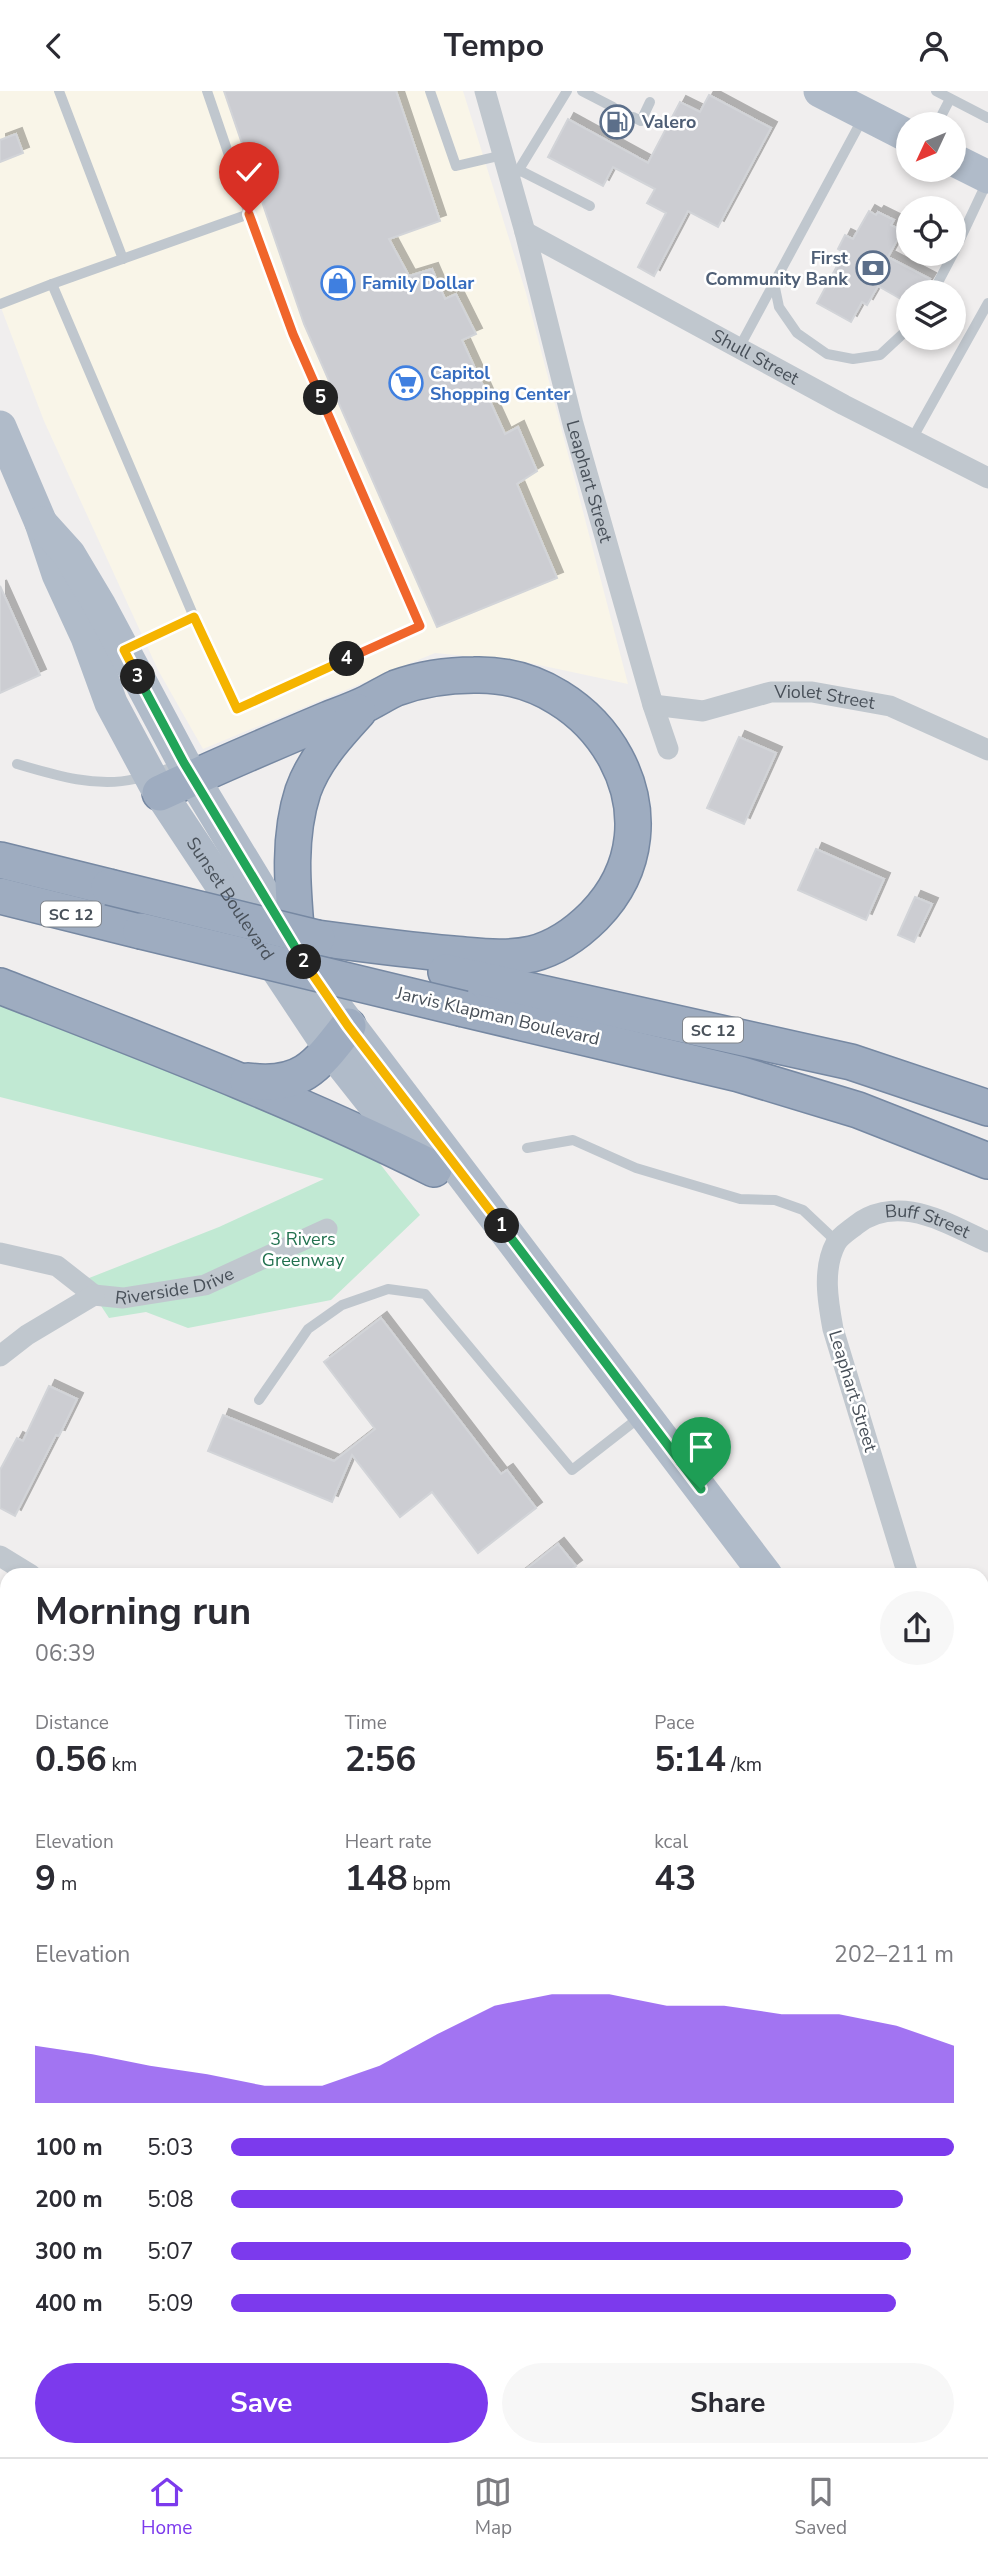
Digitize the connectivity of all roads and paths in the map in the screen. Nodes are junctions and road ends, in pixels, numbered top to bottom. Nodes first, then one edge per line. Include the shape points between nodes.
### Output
1 (59, 91) edge
2 (207, 91) edge
3 (430, 91) edge
4 (485, 91) edge
5 (567, 91) edge
6 (582, 91) edge
7 (820, 91) edge
8 (936, 91) edge
9 (601, 95) edge
10 (950, 99) junction
11 (650, 102) dead end
12 (613, 107) dead end
13 (943, 112) edge
14 (865, 114) junction
15 (634, 117) dead end
16 (988, 118) edge
17 (896, 130) edge
18 (503, 155) junction
19 (966, 167) edge
20 (515, 177) junction
21 (988, 179) edge
22 (590, 207) dead end
23 (249, 214) junction
24 (966, 226) edge
25 (524, 232) junction
26 (123, 259) junction
27 (774, 283) junction
28 (52, 284) junction
29 (988, 303) edge
30 (0, 304) edge
31 (896, 340) edge
32 (739, 348) junction
33 (0, 427) edge
34 (912, 439) junction
35 (988, 478) edge
36 (41, 523) junction
37 (194, 617) junction
38 (124, 650) junction
39 (366, 704) junction
40 (653, 705) junction
41 (668, 749) dead end
42 (988, 750) edge
43 (17, 764) dead end
44 (189, 770) junction
45 (154, 784) junction
46 (0, 860) edge
47 (0, 896) edge
48 (307, 945) junction
49 (429, 960) junction
50 (0, 986) edge
51 (339, 1037) junction
52 (237, 1080) junction
53 (988, 1108) edge
54 (527, 1148) dead end
55 (988, 1161) edge
56 (434, 1170) junction
57 (327, 1229) dead end
58 (837, 1242) junction
59 (988, 1242) edge
60 (0, 1253) edge
61 (94, 1295) junction
62 (577, 1322) junction
63 (0, 1356) edge
64 (259, 1400) dead end
65 (645, 1413) junction
66 (0, 1556) edge
67 (20, 1568) edge
68 (761, 1568) edge
69 (906, 1568) edge

1 - 26 lane
2 - 23 lane
3 - 18 lane via 456,166
4 - 18 street, Leaphart Street
5 - 20 lane
6 - 9 lane
7 - 14 main road
8 - 10 lane
9 - 12 lane
10 - 13 lane
10 - 16 lane
11 - 15 lane via 641,121
14 - 17 main road
14 - 27 lane
18 - 20 street, Leaphart Street
19 - 21 main road
20 - 22 lane
20 - 25 street, Leaphart Street
21 - 24 lane
23 - 26 lane
23 - 37 lane via 293,334 420,626 237,709
25 - 32 street, Shull Street
25 - 40 street, Leaphart Street
26 - 28 lane
27 - 31 lane via 779,307 797,333 827,354 853,359 880,355
27 - 32 lane
28 - 30 lane
28 - 37 lane
29 - 34 lane
32 - 34 street, Shull Street
33 - 36 main road, Sunset Boulevard via 11,463
34 - 35 street, Shull Street
36 - 38 main road, Sunset Boulevard via 69,554
36 - 45 main road, Sunset Boulevard via 111,703
37 - 38 lane
38 - 44 main road, Sunset Boulevard
39 - 44 highway
39 - 48 highway via 332,740 303,791 292,862
39 - 49 highway via 393,689 433,678 475,675 516,680 555,695 588,720 614,753 629,792 632,834 622,874 601,910 570,937 512,958
40 - 41 street, Leaphart Street
40 - 42 street, Violet Street via 703,711 771,692 812,692 890,706
43 - 45 lane via 54,775
44 - 45 highway
44 - 48 main road, Sunset Boulevard
45 - 51 main road, Sunset Boulevard
46 - 48 highway, SC 12, bridge
47 - 55 highway, Jarvis Klapman Boulevard / SC 12, bridge via 739,1074 858,1110
48 - 49 highway
48 - 51 main road, Sunset Boulevard
49 - 53 highway, Jarvis Klapman Boulevard / SC 12 via 851,1062
50 - 52 highway
51 - 52 highway via 309,1071 287,1081
51 - 56 main road, Sunset Boulevard via 383,1116
51 - 62 main road, Sunset Boulevard
52 - 56 highway
54 - 58 lane via 573,1140 636,1168 740,1199 775,1200 803,1210
56 - 62 main road, Sunset Boulevard via 525,1276
57 - 61 street, Riverside Drive via 205,1285 123,1298
58 - 59 street, Buff Street via 865,1217 889,1211 911,1212 951,1224
58 - 69 street, Leaphart Street via 828,1267 833,1329
60 - 61 street via 57,1266
61 - 63 street
62 - 65 main road, Sunset Boulevard
64 - 65 lane via 308,1329 342,1305 388,1289 425,1294 572,1470
65 - 68 main road, Sunset Boulevard
66 - 67 street

